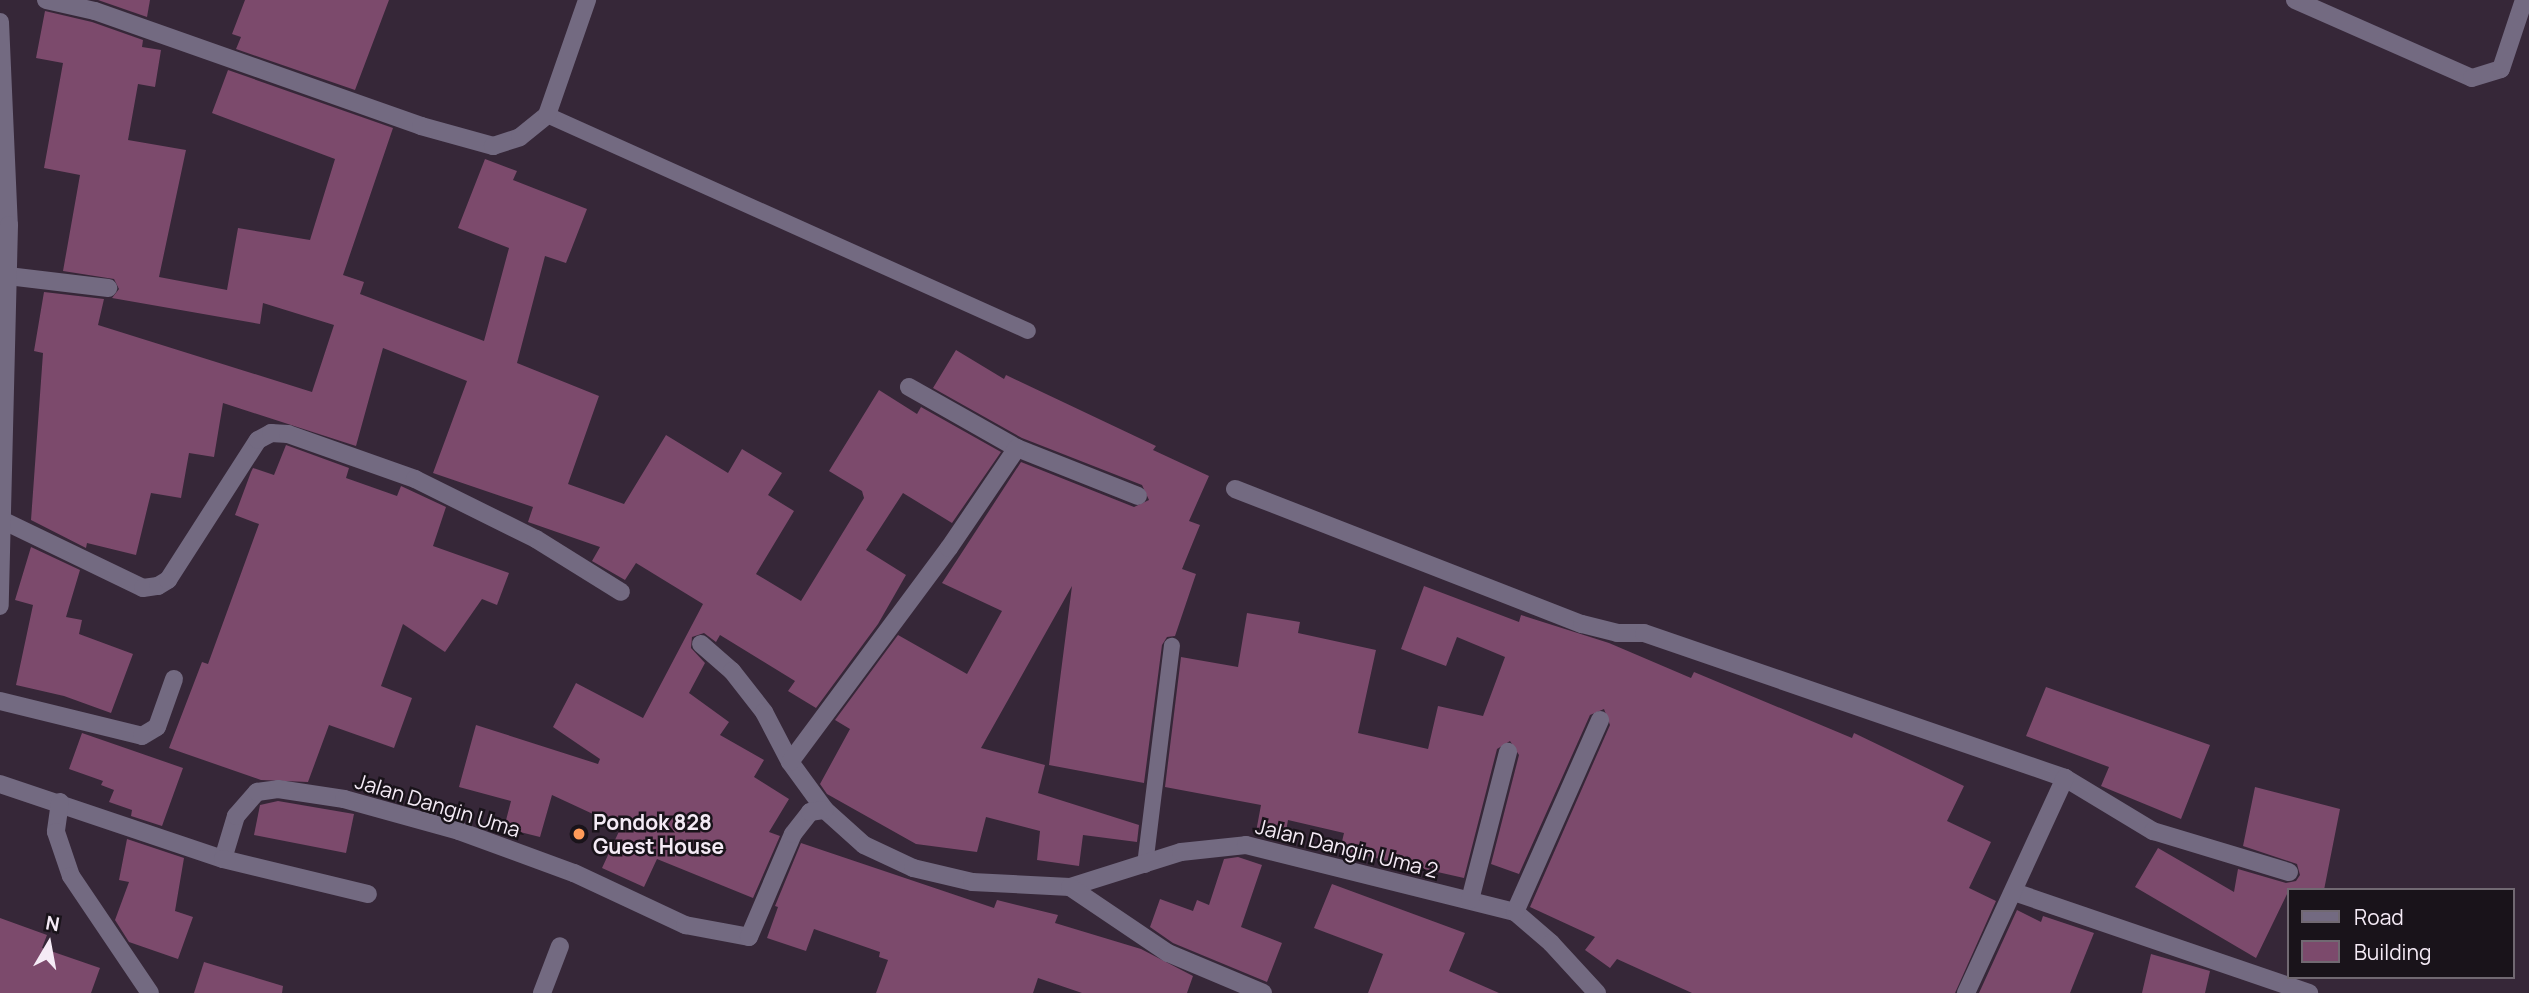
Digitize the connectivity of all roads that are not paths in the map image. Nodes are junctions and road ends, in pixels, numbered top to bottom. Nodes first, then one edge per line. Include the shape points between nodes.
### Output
1 (46, 0) edge
2 (587, 0) edge
3 (2295, 0) edge
4 (2524, 0) edge
5 (0, 22) edge
6 (547, 115) junction
7 (5, 224) edge
8 (8, 276) junction
9 (108, 288) dead end
10 (1028, 331) dead end
11 (909, 387) dead end
12 (1017, 448) junction
13 (1235, 489) dead end
14 (1138, 496) dead end
15 (4, 521) junction
16 (621, 592) dead end
17 (0, 606) edge
18 (701, 644) dead end
19 (1172, 646) dead end
20 (174, 679) dead end
21 (0, 701) edge
22 (1601, 720) dead end
23 (1508, 752) dead end
24 (790, 762) junction
25 (2065, 778) junction
26 (5, 785) edge
27 (53, 799) junction
28 (825, 810) junction
29 (223, 859) junction
30 (1146, 865) junction
31 (2289, 872) dead end
32 (1070, 887) junction
33 (2014, 892) junction
34 (368, 894) dead end
35 (1470, 901) junction
36 (1515, 912) junction
37 (560, 946) dead end
38 (1969, 992) edge
39 (150, 993) edge
40 (542, 993) edge
41 (1263, 993) edge
42 (1597, 993) edge
43 (2309, 993) edge

1 - 6 street via 108,15 421,126 493,146 520,137
2 - 6 street
3 - 4 street via 2472,78 2501,69
5 - 7 street
6 - 10 lane
7 - 8 street
8 - 9 street
8 - 15 street
11 - 12 street
12 - 14 street
12 - 24 street
13 - 25 street via 1583,624 1617,633 1644,633
15 - 16 street via 143,588 158,586 168,580 258,440 271,433 288,434 415,479 536,539
15 - 17 street
18 - 24 street, Jalan Dangin Uma 2 via 733,670 764,712
19 - 30 lane
20 - 21 street via 157,727 142,736
22 - 36 street
23 - 35 street
24 - 28 street, Jalan Dangin Uma 2
25 - 31 street via 2152,831
25 - 33 street
26 - 27 street
27 - 29 street
27 - 39 street via 56,832 71,876
28 - 29 street, Jalan Dangin Uma via 810,812 793,834 749,937 685,926 574,873 459,831 344,799 304,793 257,792 244,802
28 - 32 street, Jalan Dangin Uma 2 via 864,845 913,868 972,882
29 - 34 street
30 - 32 street, Jalan Dangin Uma 2
30 - 35 street, Jalan Dangin Uma 2 via 1181,852 1246,845
32 - 41 street via 1168,953
33 - 38 street
33 - 43 street
35 - 36 street, Jalan Dangin Uma 2
36 - 42 street, Jalan Dangin Uma 2
37 - 40 street

